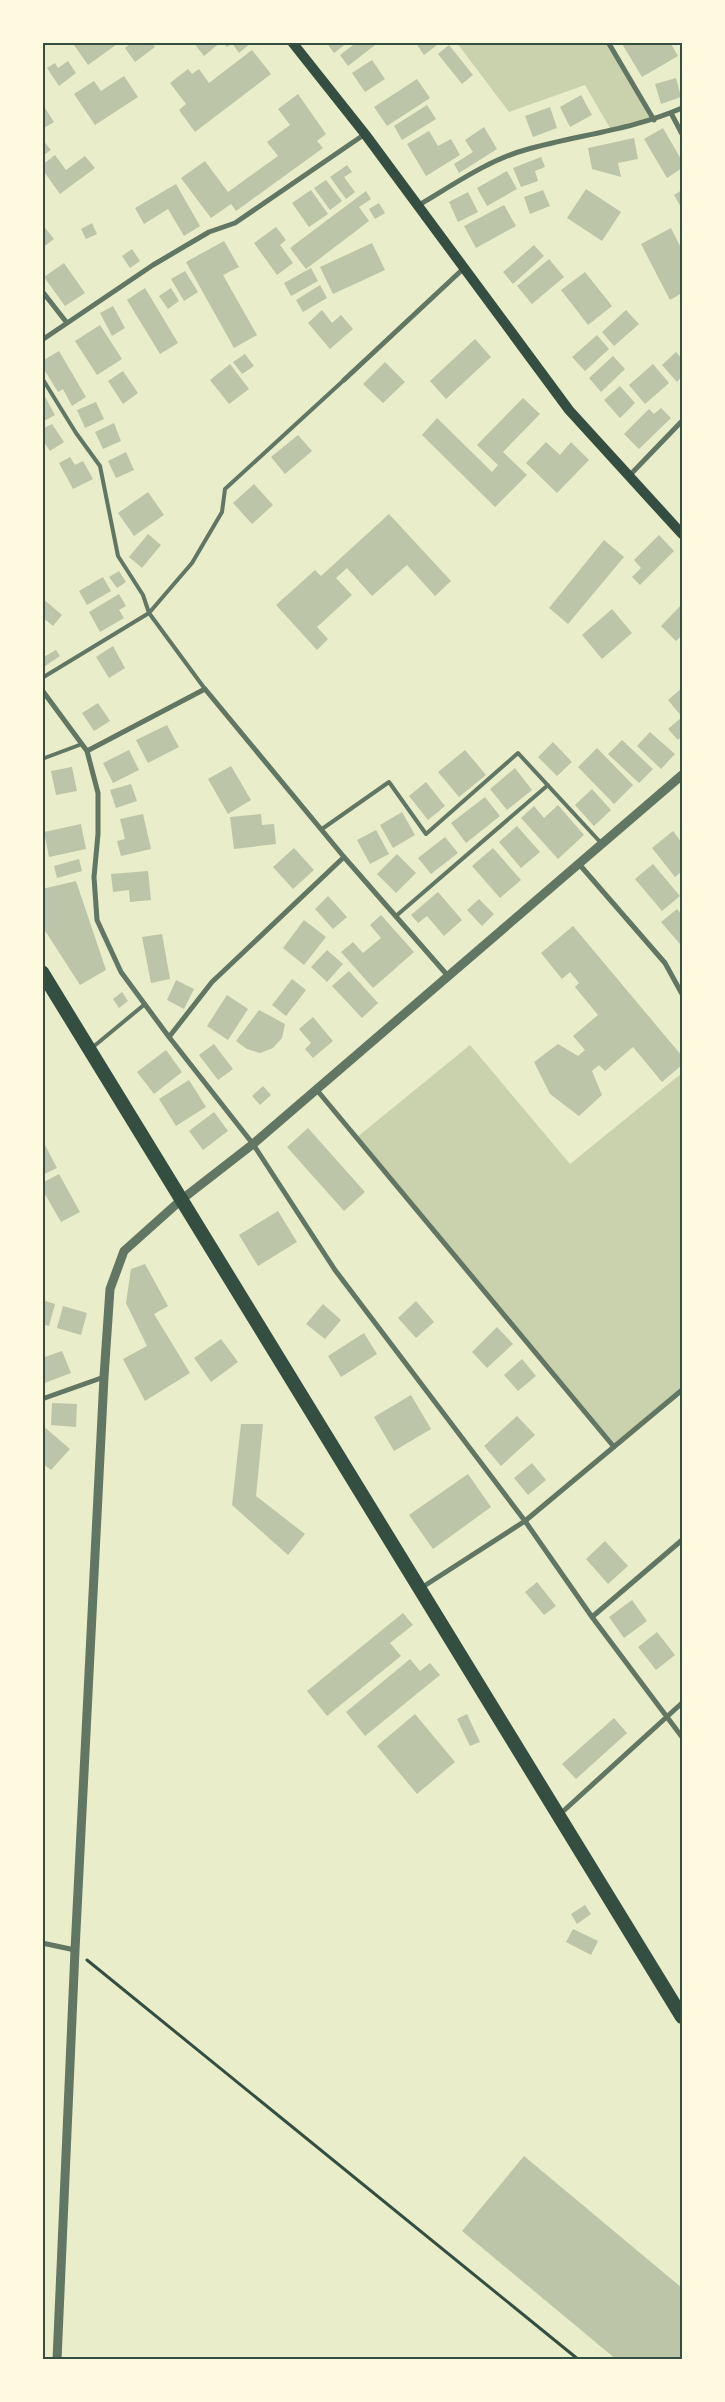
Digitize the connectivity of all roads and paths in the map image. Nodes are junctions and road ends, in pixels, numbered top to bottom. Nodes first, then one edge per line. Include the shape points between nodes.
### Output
1 (292, 42) edge
2 (608, 42) edge
3 (682, 108) edge
4 (671, 113) junction
5 (654, 120) junction
6 (365, 134) junction
7 (682, 134) edge
8 (416, 206) junction
9 (464, 270) junction
10 (42, 291) edge
11 (67, 323) junction
12 (42, 340) edge
13 (42, 378) edge
14 (344, 380) joint
15 (682, 421) edge
16 (629, 476) junction
17 (682, 534) edge
18 (149, 613) junction
19 (42, 678) edge
20 (205, 689) junction
21 (42, 690) edge
22 (44, 697) edge
23 (82, 744) junction
24 (87, 751) junction
25 (42, 759) edge
26 (682, 775) edge
27 (548, 785) junction
28 (322, 829) junction
29 (602, 844) junction
30 (344, 857) junction
31 (579, 864) junction
32 (396, 916) junction
33 (42, 972) edge
34 (448, 976) junction
35 (682, 994) edge
36 (145, 1004) junction
37 (169, 1037) junction
38 (90, 1050) junction
39 (315, 1089) junction
40 (253, 1144) junction
41 (181, 1200) junction
42 (104, 1376) junction
43 (682, 1390) edge
44 (42, 1399) edge
45 (614, 1447) junction
46 (525, 1521) junction
47 (682, 1540) edge
48 (421, 1588) junction
49 (592, 1617) junction
50 (682, 1703) edge
51 (668, 1716) junction
52 (682, 1737) edge
53 (559, 1815) junction
54 (42, 1944) edge
55 (75, 1950) junction
56 (682, 2017) edge
57 (57, 2360) edge
58 (579, 2360) edge

1 - 6 main road
2 - 5 street
3 - 4 street
4 - 5 street
4 - 7 street
5 - 8 street via 523,150
6 - 8 main road
6 - 11 street via 235,223 209,232 153,265
8 - 9 main road
9 - 14 street
9 - 16 main road via 569,410
10 - 11 street
11 - 12 street
13 - 18 lane via 100,466 118,556 143,595
14 - 18 lane via 226,489 222,512 192,563
15 - 16 street
16 - 17 main road
18 - 19 lane
18 - 20 lane
20 - 24 street
20 - 28 street
21 - 22 street
22 - 23 street
23 - 24 street
23 - 25 lane
24 - 36 street via 98,793 94,876 98,920 121,972
26 - 29 street
27 - 28 lane via 518,754 426,834 389,782
27 - 29 lane
27 - 32 lane
28 - 30 street
29 - 31 street
30 - 32 street
30 - 37 street via 212,982
31 - 34 street
31 - 35 street via 665,963
32 - 34 street
33 - 38 highway
34 - 39 street
36 - 37 street
36 - 38 lane
37 - 40 street
38 - 41 highway
39 - 40 street
39 - 45 street
40 - 41 street
40 - 46 street via 335,1270
41 - 42 street via 124,1251 110,1289
41 - 48 highway
42 - 44 street
42 - 55 street
43 - 45 street
45 - 46 street
46 - 48 street
46 - 49 street
47 - 49 street
48 - 53 highway
49 - 51 street
50 - 51 street
51 - 52 street
51 - 53 street
53 - 56 highway
54 - 55 street
55 - 57 street
55 - 58 path

